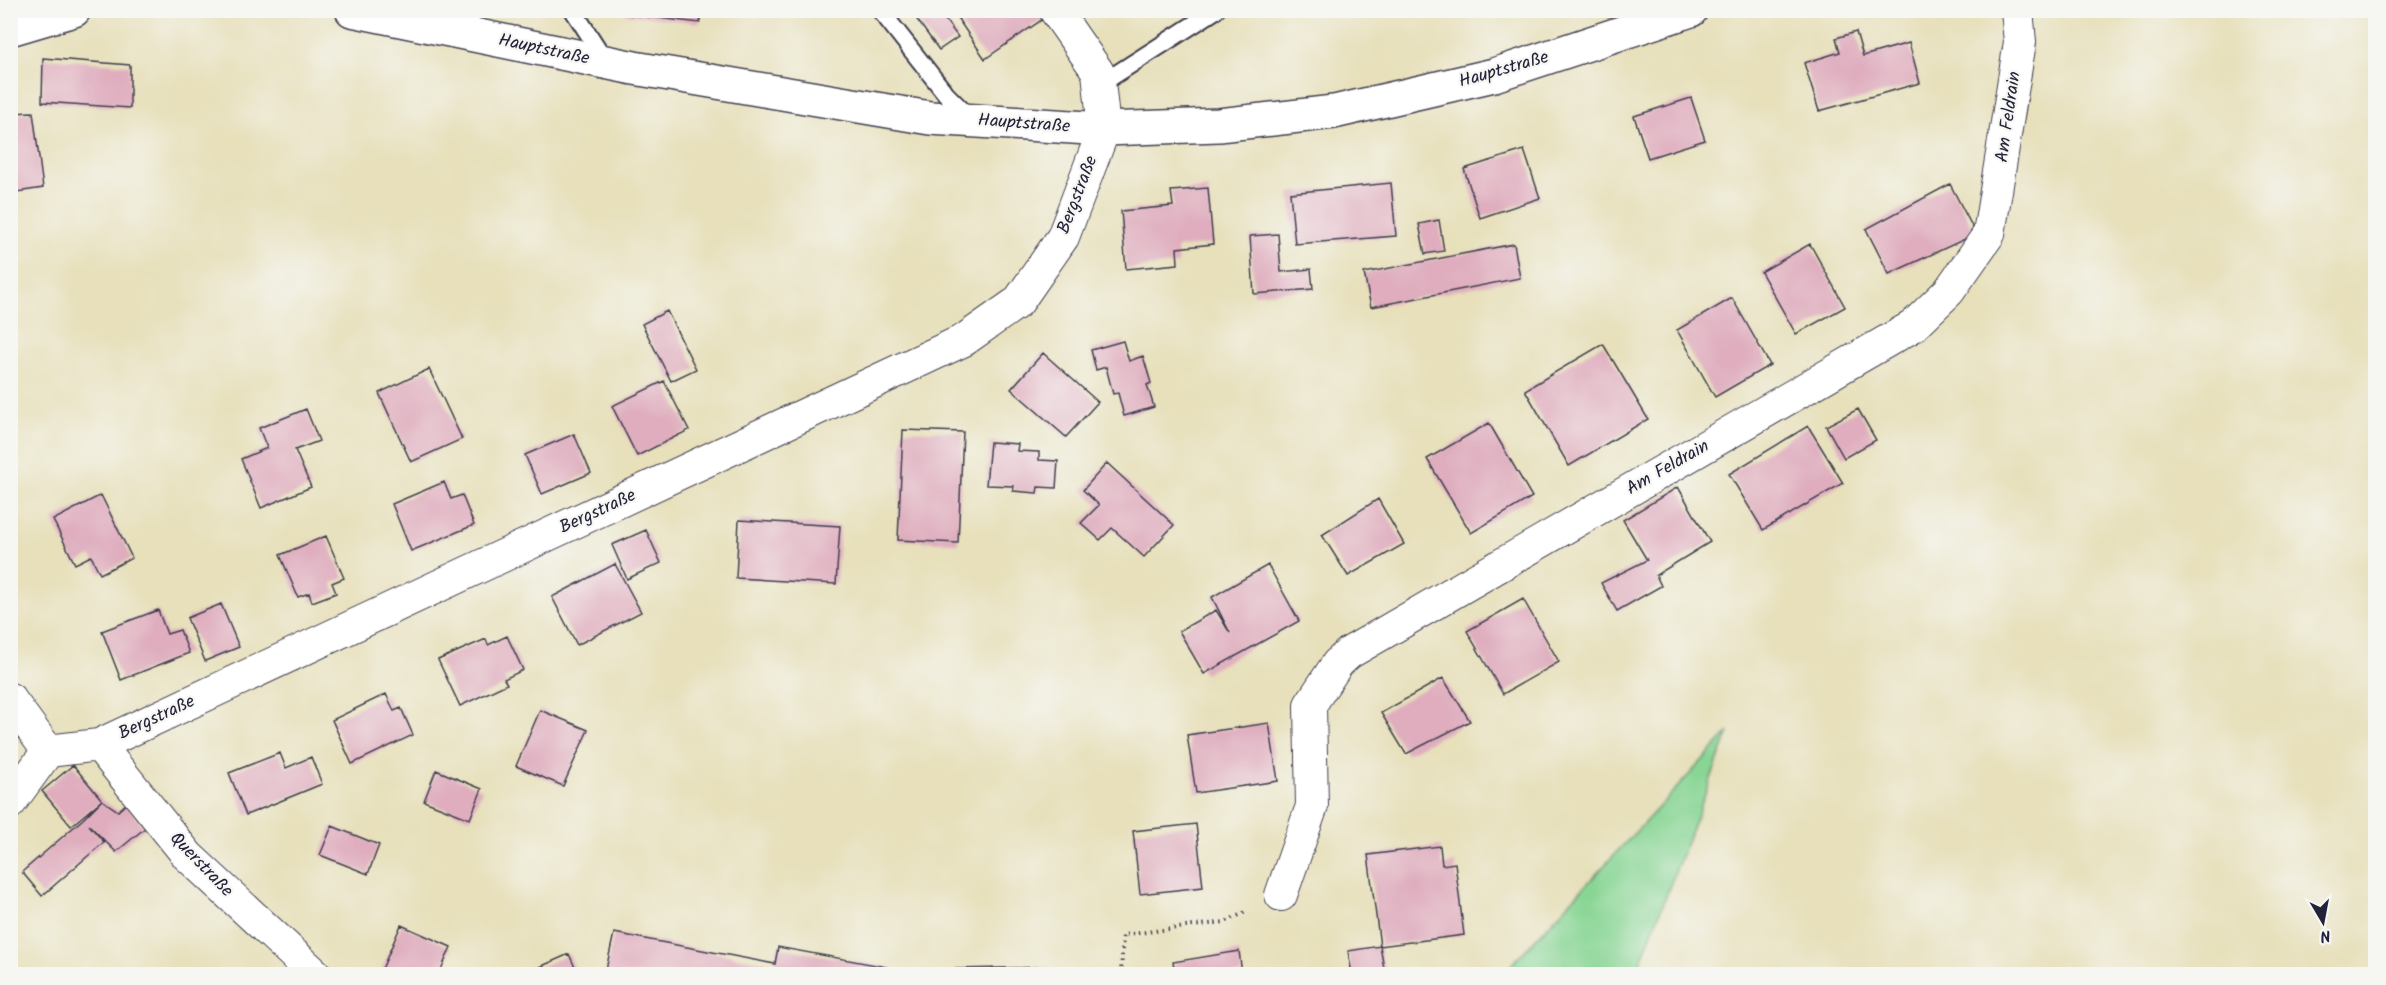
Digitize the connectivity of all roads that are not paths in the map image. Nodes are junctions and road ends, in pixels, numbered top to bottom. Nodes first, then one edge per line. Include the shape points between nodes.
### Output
1 (74, 10) edge
2 (352, 10) edge
3 (573, 10) edge
4 (880, 10) edge
5 (1056, 10) edge
6 (1216, 10) edge
7 (1691, 10) edge
8 (2017, 10) edge
9 (10, 29) edge
10 (607, 63) junction
11 (1099, 85) junction
12 (972, 120) junction
13 (1104, 129) junction
14 (10, 699) edge
15 (99, 745) junction
16 (48, 751) junction
17 (10, 802) edge
18 (1281, 895) road end
19 (315, 975) edge

1 - 9 street
2 - 10 street, Hauptstraße
3 - 10 lane
4 - 12 lane via 946,94
5 - 11 street via 1098,72
6 - 11 lane
7 - 13 street, Hauptstraße via 1494,75 1334,112 1219,125
8 - 18 street, Am Feldrain via 2020,42 1989,234 1949,291 1913,326 1349,653 1310,705 1312,806
10 - 12 street, Hauptstraße via 930,118
11 - 13 street
12 - 13 street, Hauptstraße
13 - 15 street, Bergstraße via 1063,237 1018,302 964,340
14 - 16 street
15 - 16 street, Bergstraße
15 - 19 street, Querstraße via 188,856
16 - 17 street

